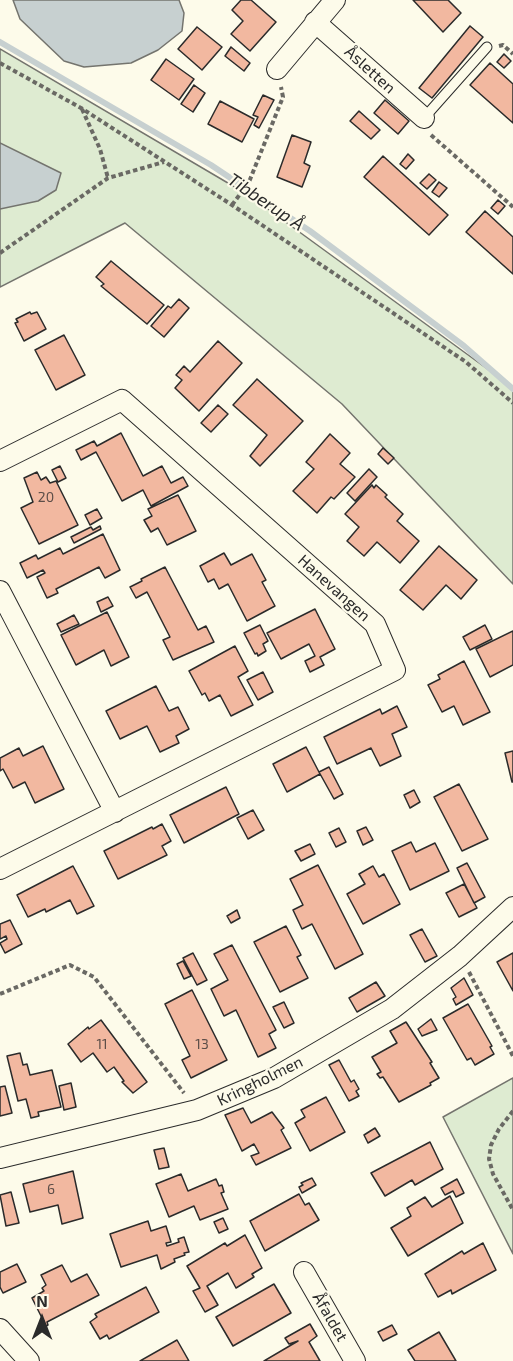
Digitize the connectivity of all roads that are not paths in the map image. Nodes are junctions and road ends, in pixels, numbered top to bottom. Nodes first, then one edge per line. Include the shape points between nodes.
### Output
1 (335, 0) edge
2 (315, 22) junction
3 (487, 47) dead end
4 (278, 69) road end
5 (424, 118) joint
6 (0, 461) edge
7 (0, 591) edge
8 (114, 812) junction
9 (0, 869) edge
10 (513, 906) edge
11 (0, 1158) edge
12 (304, 1272) dead end
13 (0, 1329) edge
14 (29, 1361) edge
15 (355, 1361) edge

1 - 2 street
2 - 4 street
2 - 5 street, Åsletten
3 - 5 lane
6 - 8 street, Hanevangen via 122,400 375,624 395,670
7 - 8 street
8 - 9 street, Hanevangen
10 - 11 street, Kringholmen via 460,956 392,1009 274,1078 197,1110
12 - 15 street, Åfaldet
13 - 14 street

